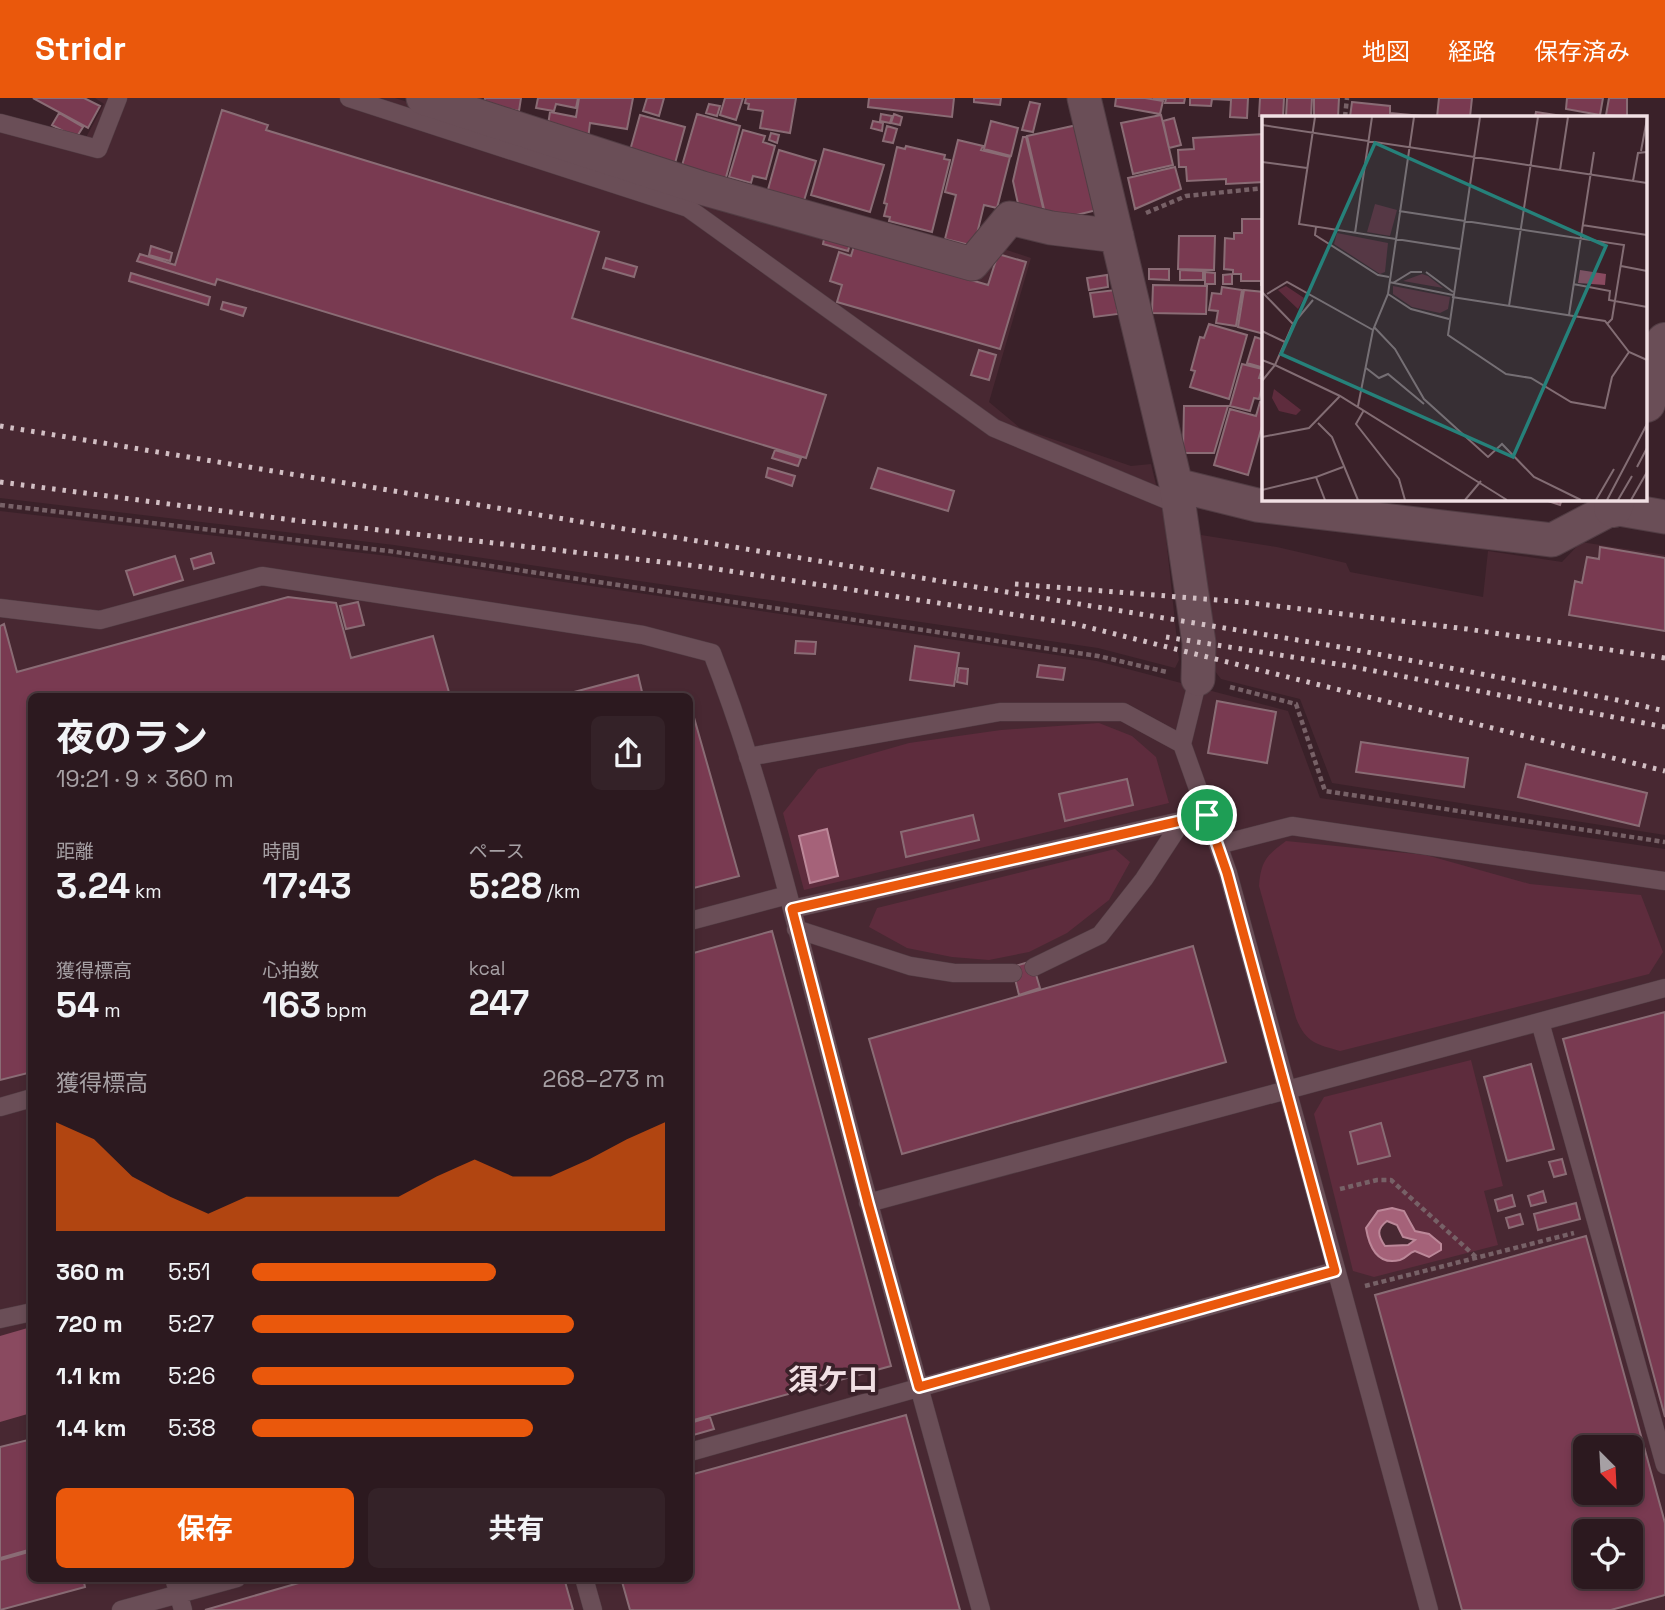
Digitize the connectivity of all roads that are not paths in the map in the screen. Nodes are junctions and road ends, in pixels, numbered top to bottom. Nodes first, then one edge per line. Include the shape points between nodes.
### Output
1 (118, 98) edge
2 (349, 98) edge
3 (423, 98) edge
4 (1084, 98) edge
5 (0, 123) edge
6 (1116, 231) junction
7 (1665, 342) edge
8 (1648, 397) edge
9 (1178, 495) junction
10 (1614, 503) edge
11 (1665, 517) edge
12 (0, 608) edge
13 (1198, 679) joint
14 (1182, 744) junction
15 (748, 757) junction
16 (1207, 815) junction
17 (1182, 821) junction
18 (1218, 845) junction
19 (1665, 881) edge
20 (790, 902) junction
21 (693, 920) edge
22 (796, 929) junction
23 (1034, 967) dead end
24 (1013, 973) dead end
25 (1665, 988) edge
26 (1541, 1022) junction
27 (1286, 1090) junction
28 (28, 1099) edge
29 (0, 1107) edge
30 (868, 1203) junction
31 (1335, 1271) junction
32 (28, 1313) edge
33 (0, 1319) edge
34 (919, 1387) junction
35 (693, 1451) edge
36 (1665, 1465) edge
37 (222, 1582) edge
38 (585, 1582) edge
39 (179, 1594) edge
40 (121, 1610) edge
41 (593, 1610) edge
42 (981, 1610) edge
43 (1429, 1610) edge

1 - 5 lane via 98,149
2 - 9 lane via 688,208 993,428
3 - 6 street via 702,188 972,264 1010,218 1051,228
4 - 6 street
6 - 9 street
7 - 8 street
9 - 10 street via 1552,540
9 - 13 street via 1199,643
10 - 11 street
12 - 15 lane via 100,620 262,576 643,635 712,653
13 - 14 lane
14 - 15 lane via 1123,712 1000,712
14 - 16 lane
15 - 20 lane
16 - 17 lane
16 - 18 lane
17 - 20 lane
17 - 23 lane via 1100,935
18 - 19 lane via 1292,826
18 - 27 lane
20 - 21 lane
20 - 22 lane
22 - 24 lane via 910,966 954,974
22 - 30 lane
25 - 26 lane
26 - 27 lane
26 - 36 lane
27 - 30 lane
27 - 31 lane
28 - 29 lane
30 - 34 lane
31 - 34 lane
31 - 43 lane
32 - 33 lane
34 - 35 lane
34 - 42 lane
37 - 39 lane
38 - 41 lane
39 - 40 lane

